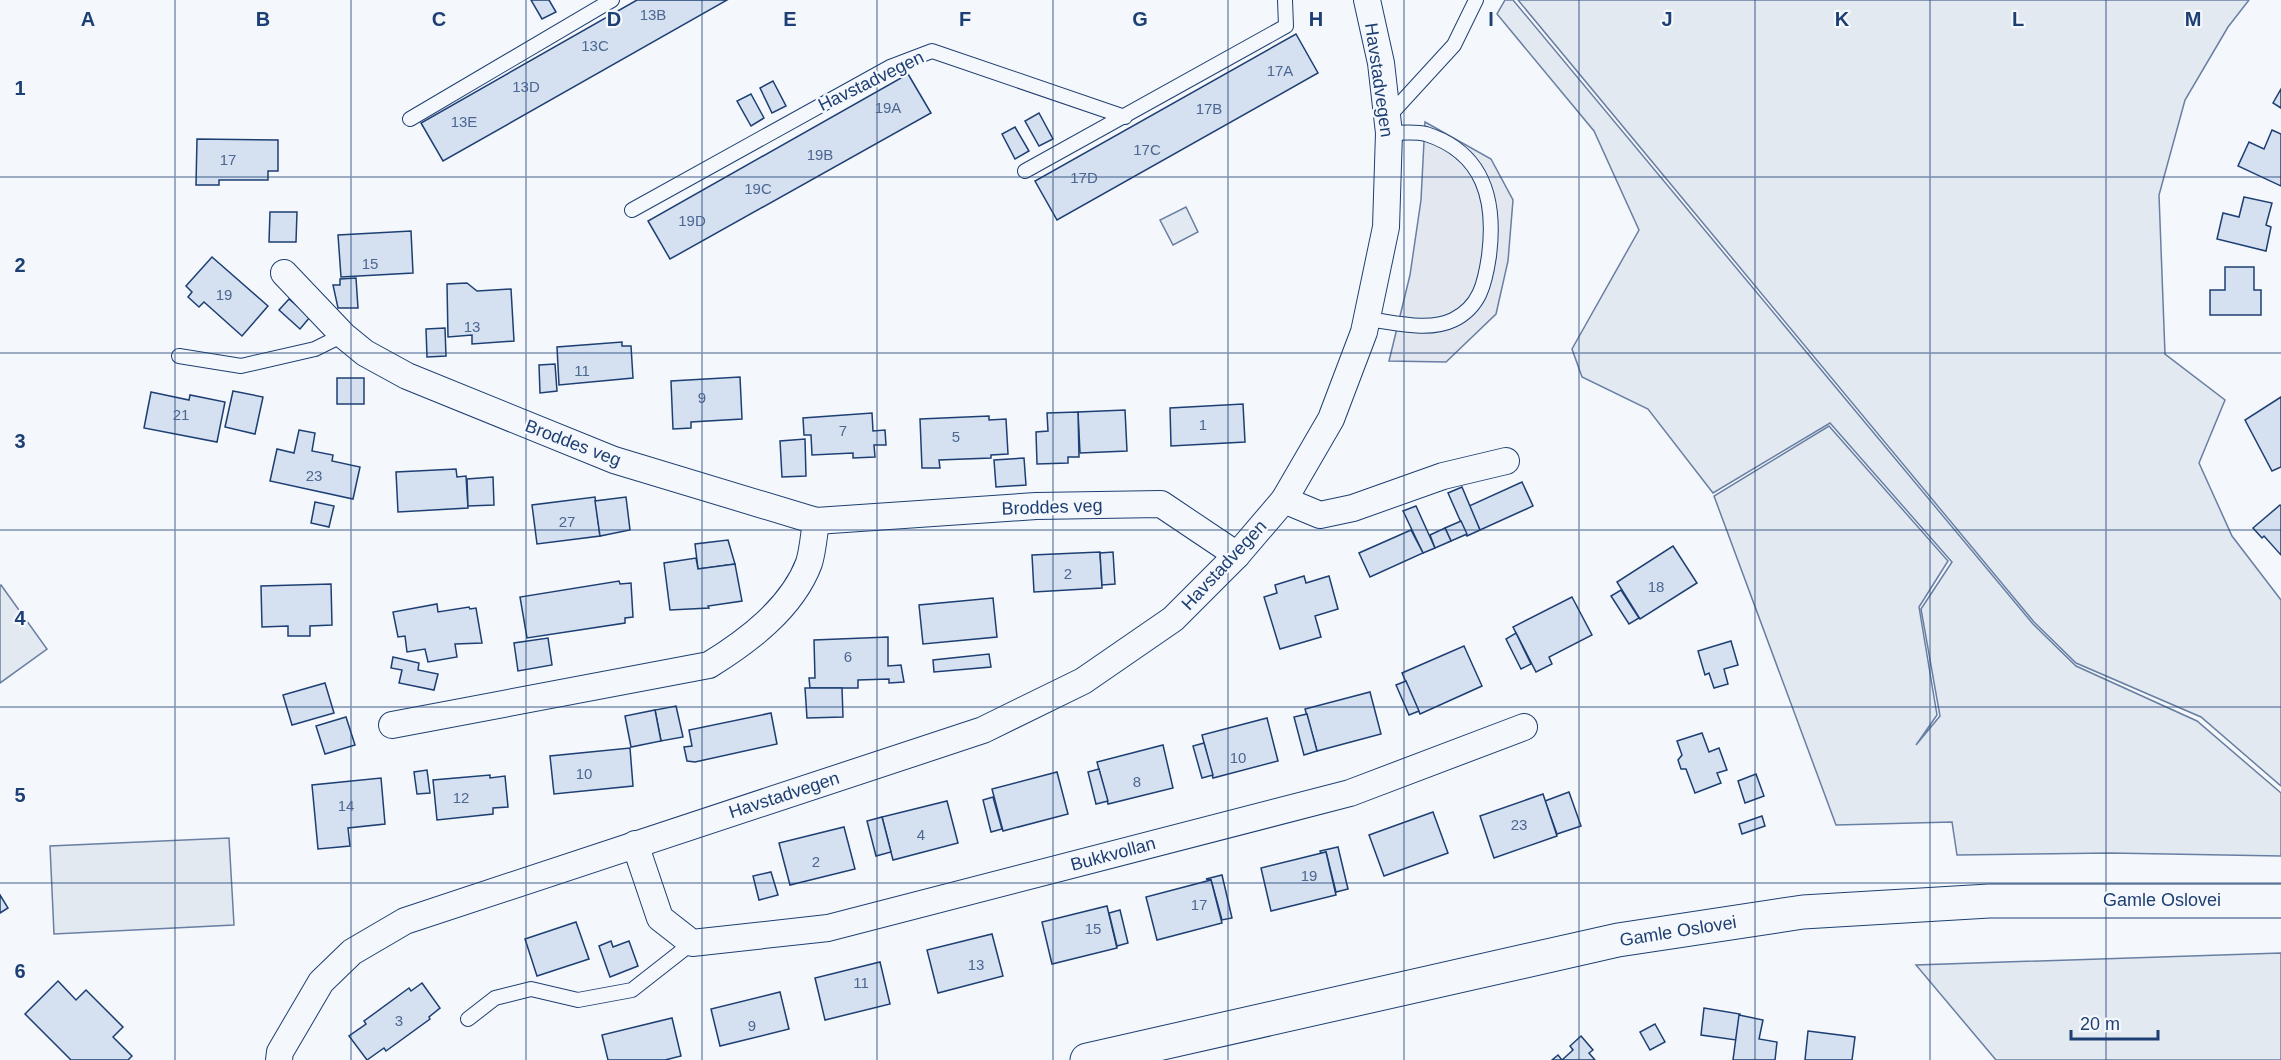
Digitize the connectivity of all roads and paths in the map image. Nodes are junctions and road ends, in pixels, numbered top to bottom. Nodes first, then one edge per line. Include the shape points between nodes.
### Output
1 (612, 0) edge
2 (1285, 0) edge
3 (1367, 0) edge
4 (1476, 0) edge
5 (1125, 117) junction
6 (410, 119) dead end
7 (1389, 125) junction
8 (1025, 171) dead end
9 (632, 210) dead end
10 (284, 273) dead end
11 (1366, 319) junction
12 (343, 335) junction
13 (179, 356) dead end
14 (1506, 461) dead end
15 (1284, 500) junction
16 (816, 521) junction
17 (1237, 555) junction
18 (392, 725) dead end
19 (1524, 727) dead end
20 (635, 844) junction
21 (2281, 901) edge
22 (692, 943) junction
23 (468, 1019) dead end
24 (279, 1060) edge
25 (1087, 1060) edge

1 - 6 lane
2 - 5 lane via 1286,26
3 - 7 street, Havstadvegen
4 - 7 lane via 1454,45
5 - 8 lane
5 - 9 lane, Havstadvegen via 932,51 890,67
7 - 11 street, Havstadvegen via 1386,227
7 - 11 lane via 1450,146 1471,163 1486,187 1492,208 1491,240 1485,285 1471,308 1451,321 1422,326
10 - 12 street, Broddes veg
11 - 15 street, Havstadvegen via 1331,419
12 - 13 lane via 315,349 241,366
12 - 16 street, Broddes veg via 365,353 407,376 614,460
14 - 15 street via 1320,515
15 - 17 street, Havstadvegen
16 - 17 street, Broddes veg via 1036,506 1161,504
16 - 18 street via 809,562 789,599 741,645 709,665
17 - 20 street, Havstadvegen via 1173,619 1083,681 983,730
19 - 22 street, Bukkvollan via 1327,799 828,928
20 - 22 street via 660,918
20 - 24 street, Havstadvegen via 405,921 352,952 321,982
21 - 25 street, Gamle Oslovei via 1989,901 1803,912 1618,940
22 - 23 lane via 632,990 578,1000 531,989 495,998

